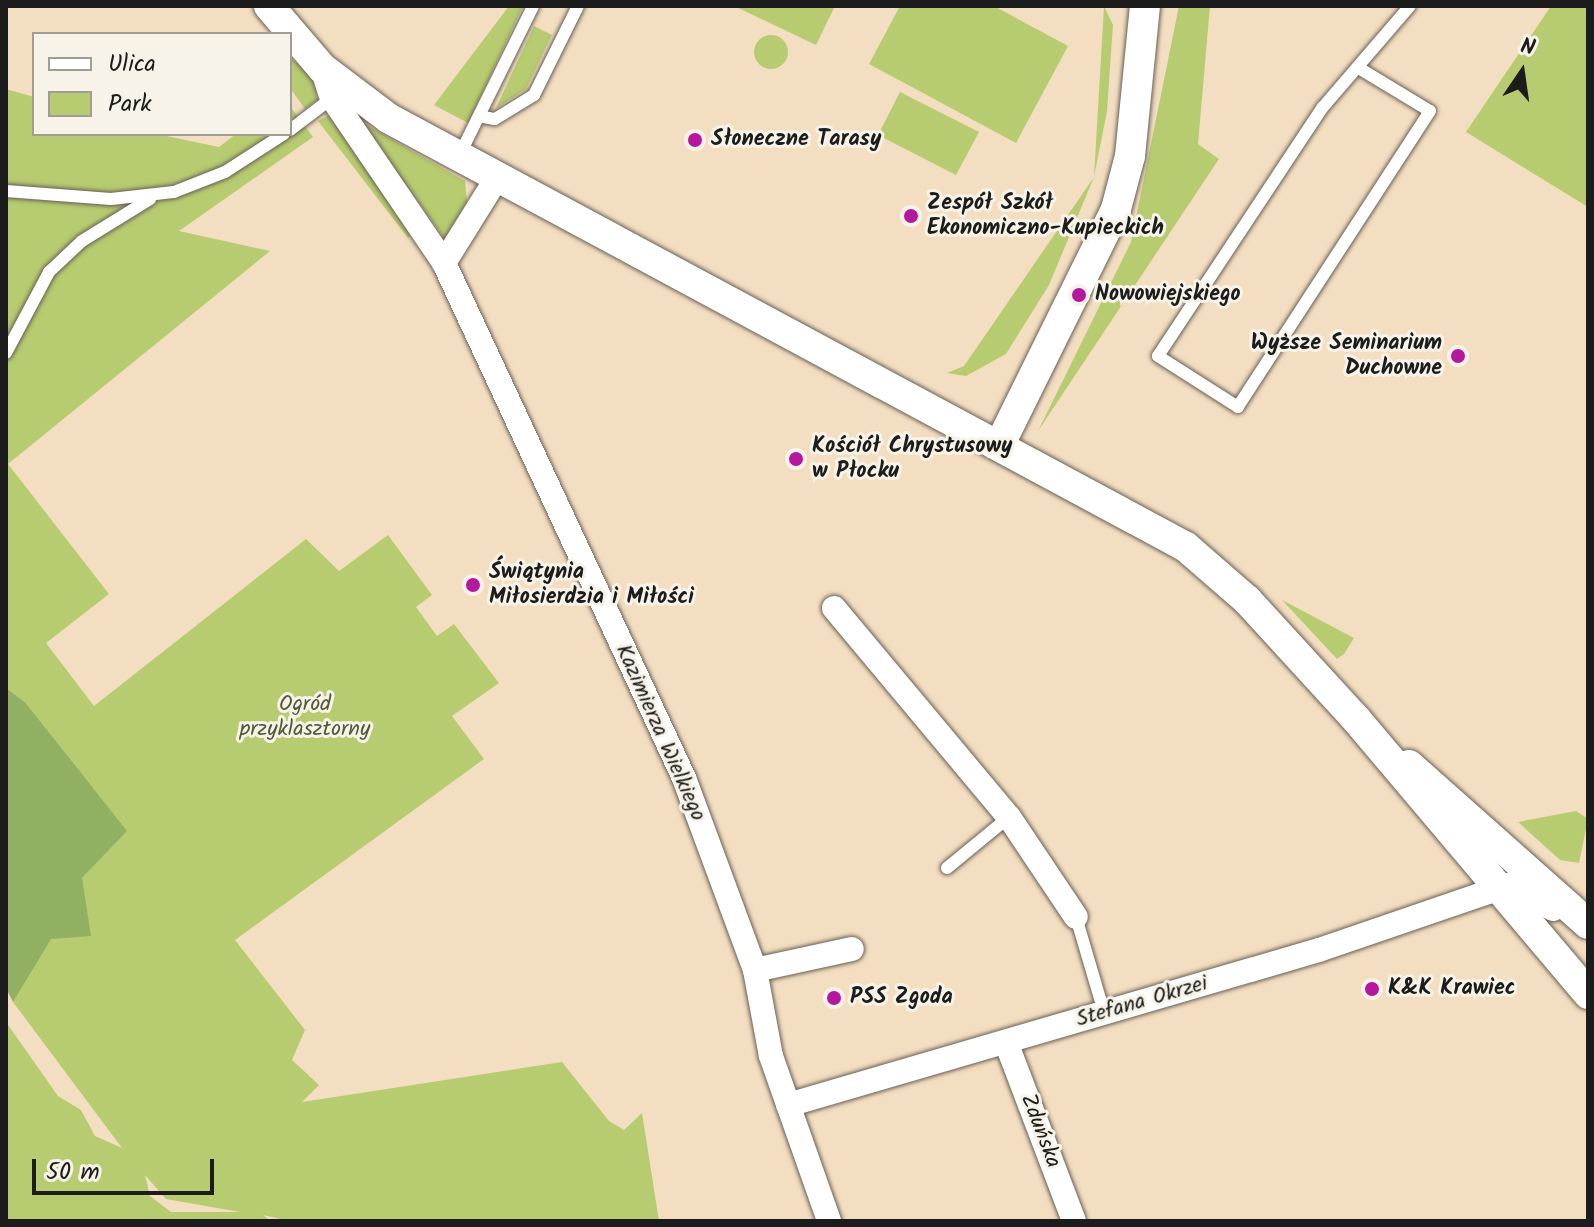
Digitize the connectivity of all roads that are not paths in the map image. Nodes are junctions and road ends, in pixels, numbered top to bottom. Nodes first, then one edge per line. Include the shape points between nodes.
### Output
1 (269, 6) edge
2 (533, 6) edge
3 (578, 6) edge
4 (1145, 6) edge
5 (1410, 6) edge
6 (291, 32) edge
7 (292, 33) edge
8 (322, 68) junction
9 (1362, 70) junction
10 (332, 98) junction
11 (479, 116) junction
12 (292, 128) edge
13 (281, 136) edge
14 (459, 156) junction
15 (497, 178) junction
16 (6, 191) edge
17 (156, 195) junction
18 (444, 263) junction
19 (6, 353) edge
20 (1000, 444) junction
21 (834, 608) dead end
22 (1356, 719) junction
23 (1009, 817) junction
24 (1491, 837) junction
25 (947, 868) dead end
26 (1495, 890) junction
27 (1076, 917) joint
28 (1588, 924) edge
29 (1588, 937) edge
30 (852, 949) dead end
31 (755, 970) junction
32 (1584, 980) edge
33 (1104, 1012) junction
34 (1006, 1042) junction
35 (788, 1105) junction
36 (829, 1221) edge
37 (1074, 1221) edge

1 - 6 street, Kazimierza Wielkiego
2 - 11 lane
3 - 11 lane via 534,95 495,119
4 - 20 street via 1130,156 1116,209
5 - 9 lane
7 - 8 street, Kazimierza Wielkiego
8 - 10 street, Kazimierza Wielkiego
8 - 14 street via 388,118
9 - 9 lane via 1323,107 1158,356 1238,407 1430,111
10 - 12 lane
10 - 18 street, Kazimierza Wielkiego
11 - 14 lane
13 - 17 lane via 202,183
14 - 15 street
15 - 18 street
15 - 20 street
16 - 17 lane
17 - 19 lane via 62,259 40,283
18 - 31 street, Kazimierza Wielkiego via 684,778
20 - 22 street via 1215,569
21 - 23 street
22 - 24 street
22 - 26 street
23 - 25 lane
23 - 27 street
24 - 26 street
24 - 28 street
26 - 29 street via 1509,885 1533,893
26 - 32 street
26 - 33 street, Stefana Okrzei
27 - 33 lane
30 - 31 street
31 - 35 street, Kazimierza Wielkiego
33 - 34 street, Stefana Okrzei
34 - 35 street, Stefana Okrzei
34 - 37 street, Zduńska
35 - 36 street, Kazimierza Wielkiego

